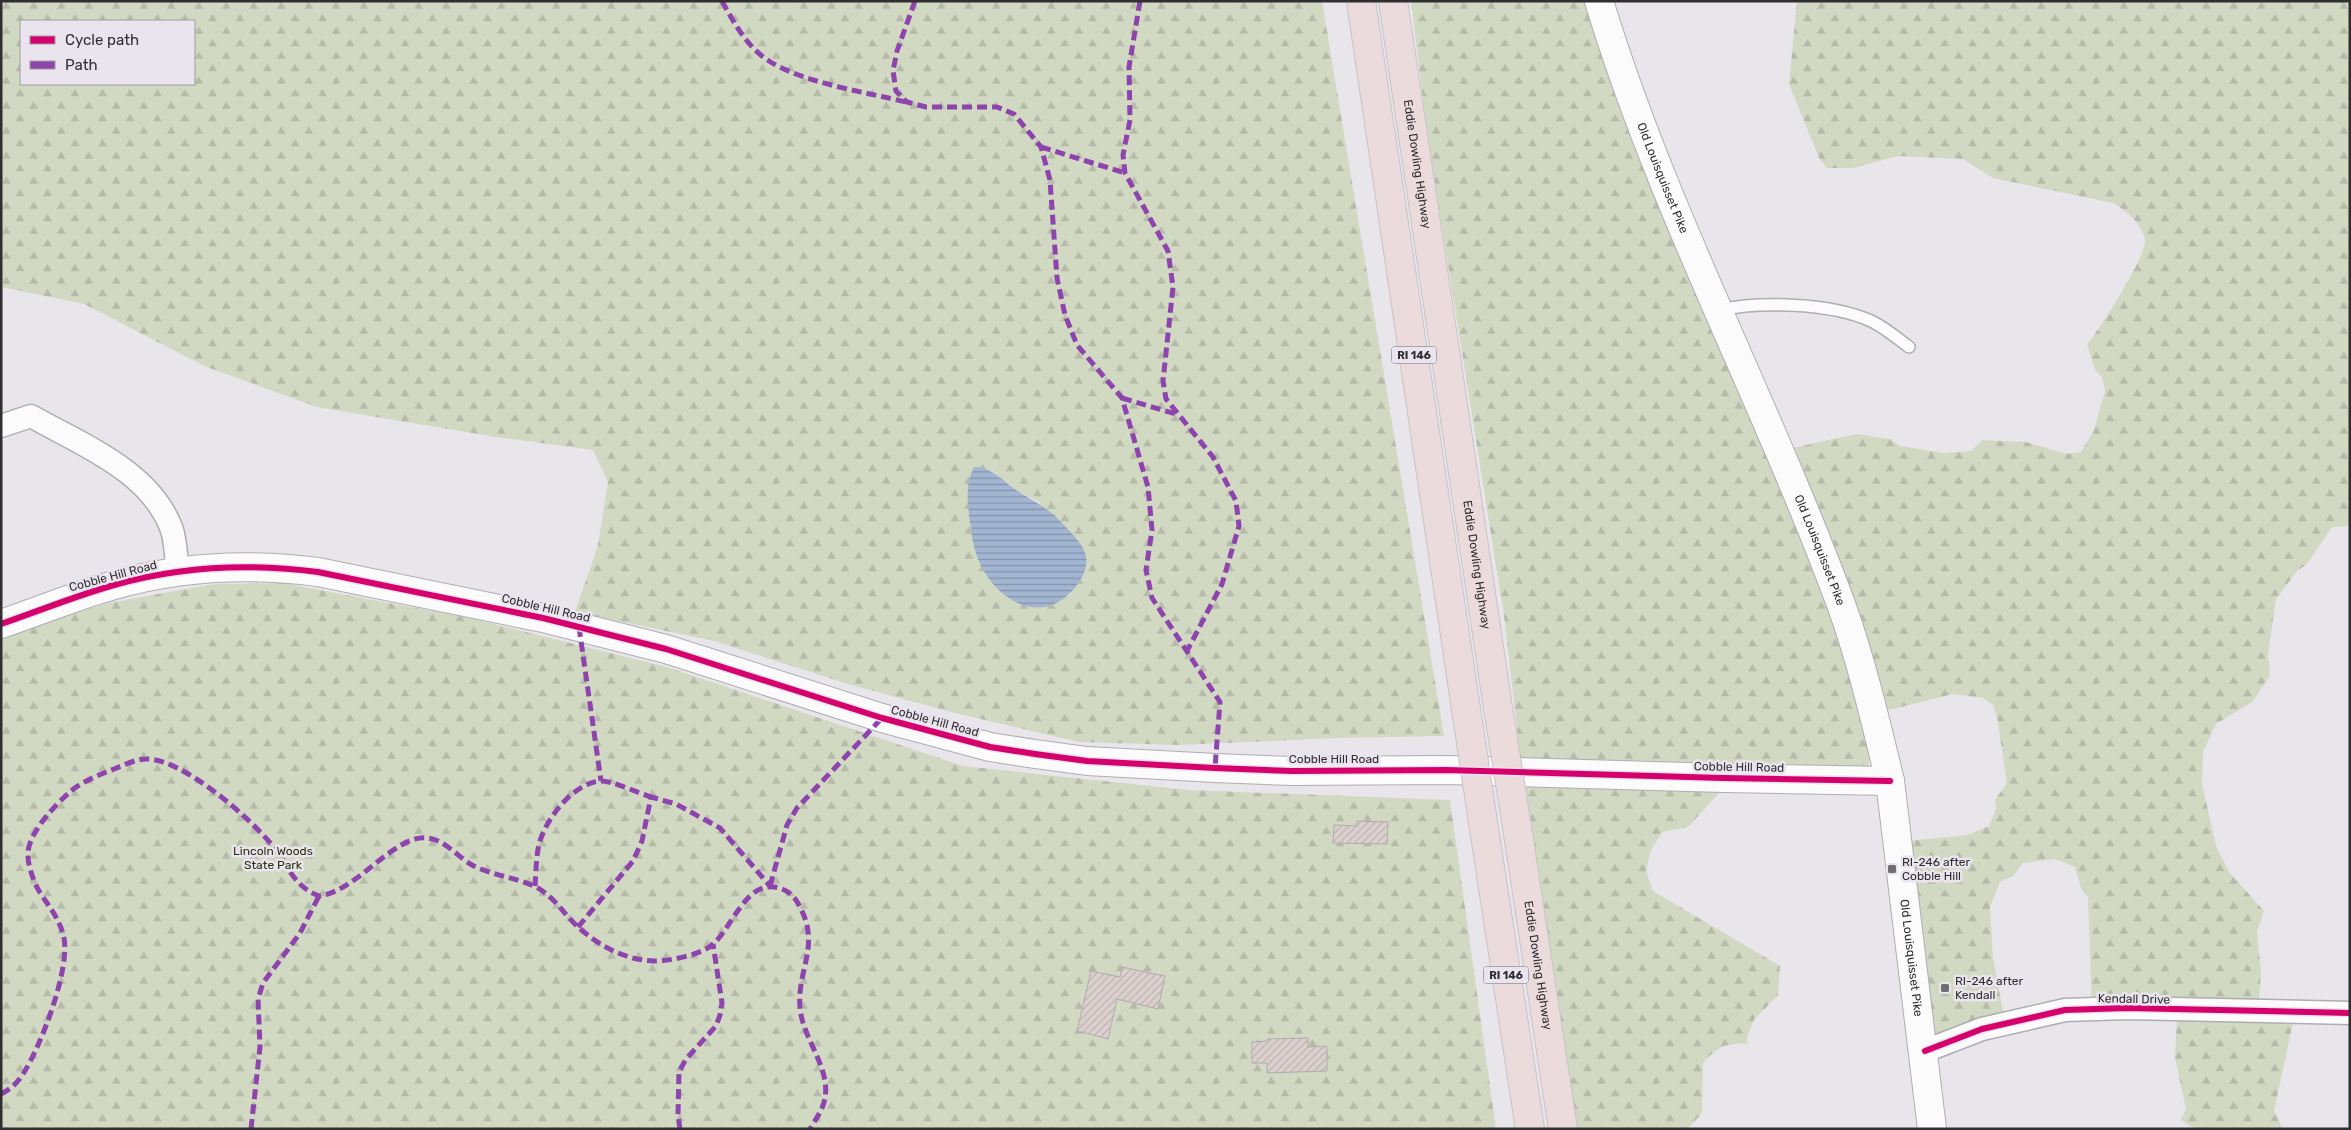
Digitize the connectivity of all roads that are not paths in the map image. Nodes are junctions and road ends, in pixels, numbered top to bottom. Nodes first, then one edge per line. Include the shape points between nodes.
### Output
1 (1361, 1) edge
2 (1393, 1) edge
3 (1599, 1) edge
4 (1719, 310) junction
5 (1910, 346) dead end
6 (1, 426) edge
7 (178, 572) junction
8 (1, 624) edge
9 (1890, 780) junction
10 (2350, 1013) edge
11 (1924, 1051) junction
12 (1530, 1129) edge
13 (1563, 1129) edge
14 (1932, 1129) edge

1 - 12 highway, RI 146, bridge
2 - 13 highway, Eddie Dowling Highway / RI 146, bridge
3 - 4 street, Old Louisquisset Pike via 1644,130
4 - 5 lane via 1744,304 1836,310 1872,321
4 - 9 street, Old Louisquisset Pike via 1842,609
6 - 7 street via 31,416 128,471 155,497 172,531
7 - 8 street, Cobble Hill Road via 115,585
7 - 9 street, Cobble Hill Road via 206,567 282,567 336,575 543,618 666,649 940,734 1044,756 1292,771 1446,770
9 - 11 street, Old Louisquisset Pike
10 - 11 street, Kendall Drive via 2127,1008 2065,1010 1982,1029
11 - 14 street, Old Louisquisset Pike

